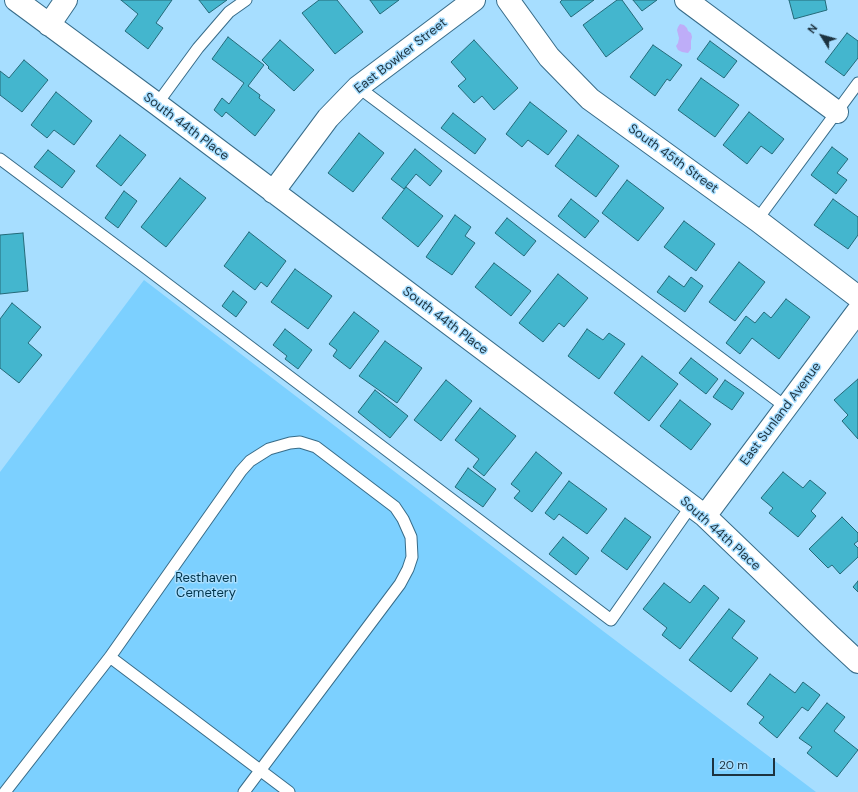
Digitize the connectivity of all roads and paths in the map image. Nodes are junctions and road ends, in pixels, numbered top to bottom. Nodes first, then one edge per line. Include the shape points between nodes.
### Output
1 (16, 0) edge
2 (66, 0) edge
3 (246, 0) edge
4 (474, 0) edge
5 (508, 0) edge
6 (686, 0) edge
7 (49, 25) junction
8 (858, 83) edge
9 (358, 86) junction
10 (157, 104) junction
11 (836, 112) junction
12 (0, 159) edge
13 (273, 192) junction
14 (757, 220) junction
15 (858, 297) edge
16 (858, 311) edge
17 (786, 407) junction
18 (698, 511) junction
19 (110, 657) junction
20 (858, 662) edge
21 (260, 770) junction
22 (5, 792) edge
23 (244, 792) edge
24 (289, 792) edge

1 - 7 street, South 44th Place
2 - 7 street
3 - 10 lane via 229,12 198,48
4 - 9 street, East Bowker Street
5 - 14 street, South 45th Street via 549,57 590,99
6 - 11 street
7 - 10 street, South 44th Place
8 - 11 lane
9 - 13 street, East Bowker Street via 328,118
9 - 17 lane
10 - 13 street, South 44th Place
11 - 14 lane
12 - 18 lane via 611,620
13 - 18 street, South 44th Place
14 - 15 street, South 45th Street
16 - 17 street, East Sunland Avenue
17 - 18 street, East Sunland Avenue
18 - 20 street, South 44th Place
19 - 21 lane
19 - 21 lane via 241,471 250,461 269,449 300,442 316,448 395,507 411,537 412,557 408,569 400,584
19 - 22 lane
21 - 23 lane
21 - 24 lane

